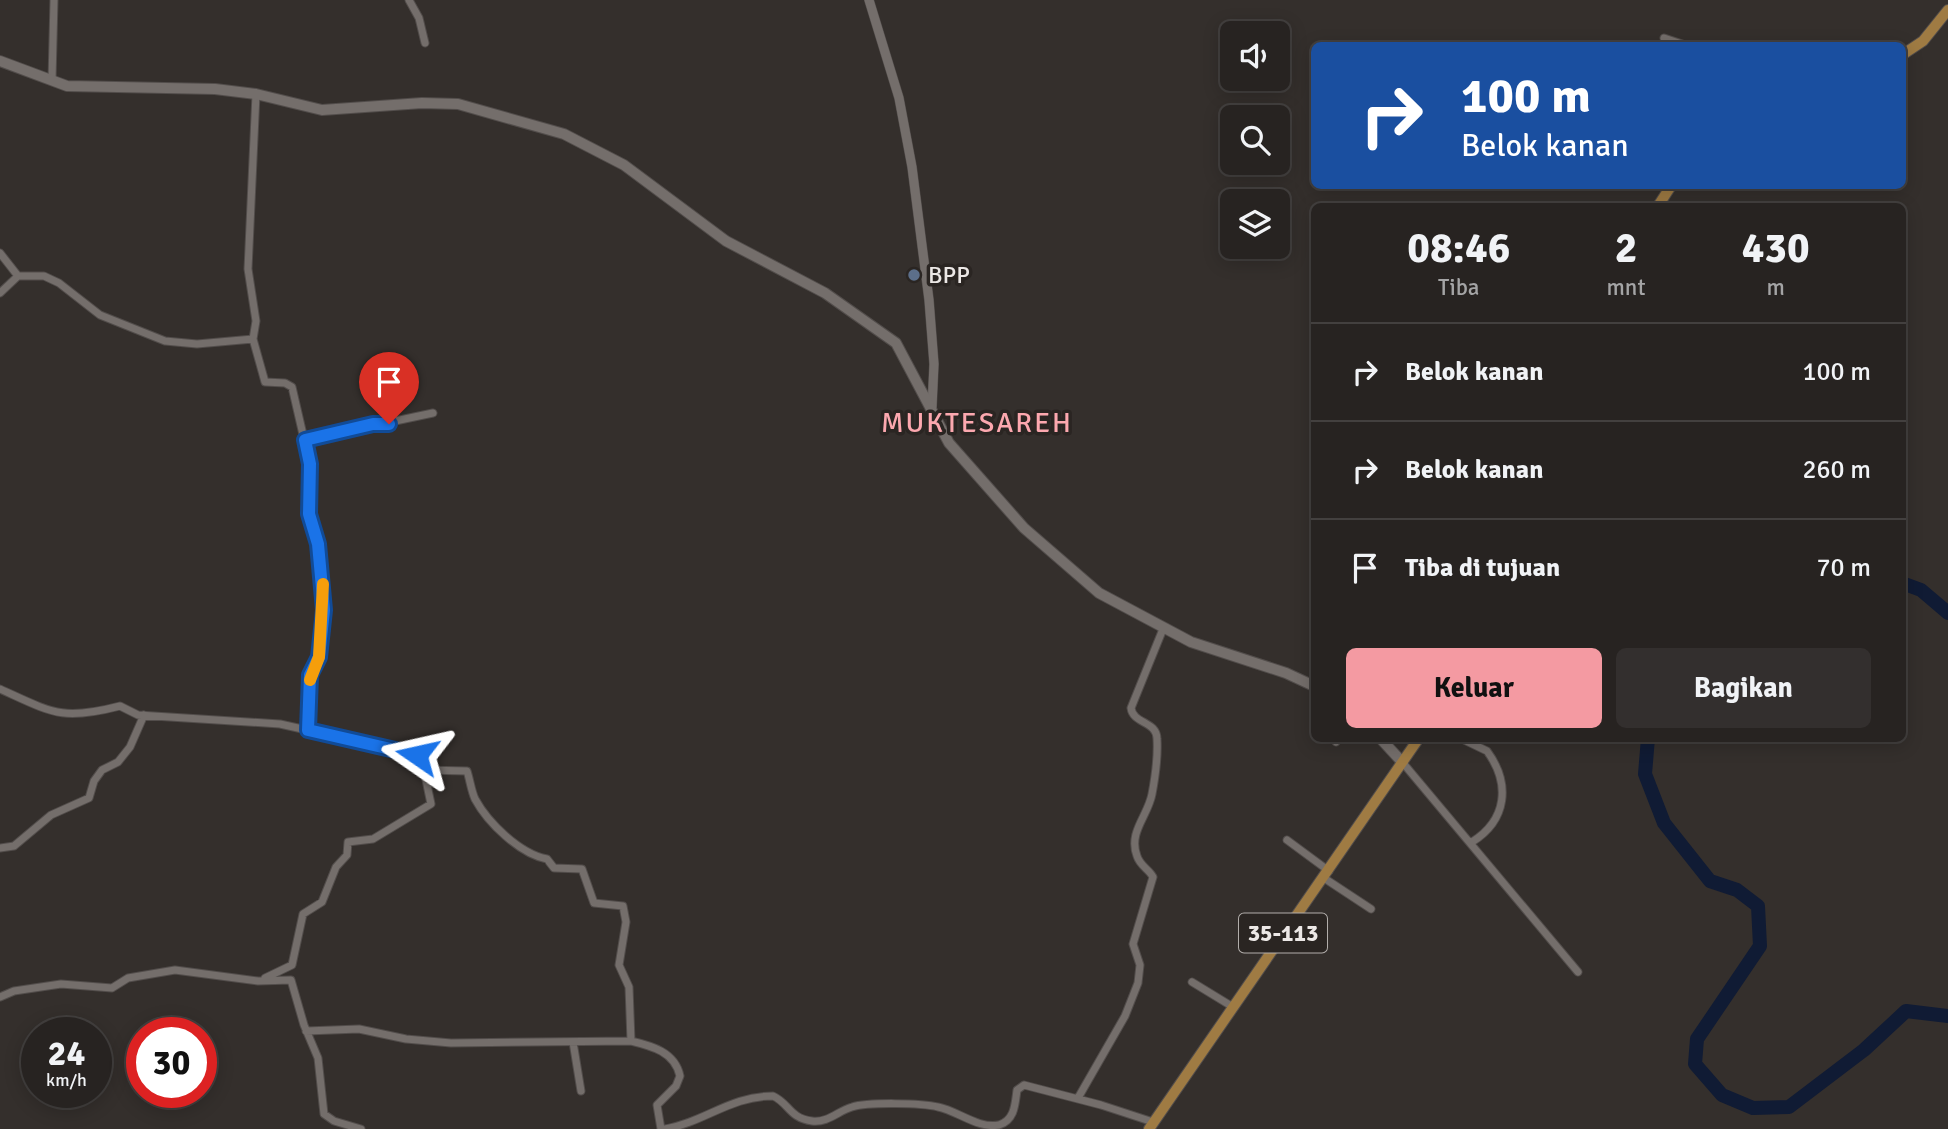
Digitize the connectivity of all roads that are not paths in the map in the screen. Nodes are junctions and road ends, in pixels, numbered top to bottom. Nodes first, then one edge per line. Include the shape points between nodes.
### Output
1 (54, 0) edge
2 (409, 0) edge
3 (869, 0) edge
4 (1948, 10) edge
5 (1664, 38) dead end
6 (1676, 42) edge
7 (425, 43) dead end
8 (1906, 52) edge
9 (0, 61) edge
10 (52, 80) junction
11 (256, 94) junction
12 (0, 253) edge
13 (18, 276) junction
14 (0, 293) edge
15 (253, 339) junction
16 (932, 407) junction
17 (433, 414) dead end
18 (305, 440) junction
19 (1163, 629) junction
20 (1311, 685) edge
21 (0, 689) edge
22 (144, 715) junction
23 (308, 730) junction
24 (1384, 742) edge
25 (1416, 742) edge
26 (1470, 742) edge
27 (1484, 742) edge
28 (1483, 747) junction
29 (1403, 763) junction
30 (424, 771) junction
31 (1287, 840) dead end
32 (1472, 842) junction
33 (0, 848) edge
34 (1327, 874) junction
35 (1371, 909) dead end
36 (1578, 972) dead end
37 (258, 981) junction
38 (1192, 982) dead end
39 (0, 997) edge
40 (1233, 1007) junction
41 (306, 1031) junction
42 (631, 1041) junction
43 (573, 1042) junction
44 (581, 1091) dead end
45 (1078, 1098) junction
46 (1151, 1126) edge
47 (361, 1129) edge
48 (663, 1129) edge

1 - 10 street
2 - 7 street
3 - 16 street via 899,98 912,167 929,300
4 - 8 main road via 1923,41
5 - 6 street
9 - 10 main road
10 - 11 main road via 96,88
11 - 15 street via 248,269 257,321
11 - 16 main road via 341,111 458,104 564,134 637,173 726,241 825,293 896,344
12 - 13 street
13 - 14 street
13 - 15 street via 44,276 60,283 100,315 165,341 197,344
15 - 18 street via 265,382 292,387
16 - 19 main road via 949,443 1024,528 1099,593
17 - 18 street
18 - 23 street via 310,464 309,514 318,544 324,610 319,657 310,675
19 - 20 main road
19 - 45 street via 1131,708 1133,716 1153,727 1157,738 1152,795 1135,843 1137,857 1153,877 1133,944 1140,965 1138,983 1114,1037
21 - 22 street via 54,714 81,715 123,706
22 - 23 street via 271,723
22 - 33 street via 130,747 118,762 102,770 89,798 51,816 14,846
23 - 30 street via 414,754
24 - 29 main road
25 - 29 main road, 35-113
26 - 28 street
27 - 28 street
28 - 32 street via 1500,776 1503,799 1491,828
29 - 32 street
29 - 34 main road, 35-113
30 - 37 street via 431,804 373,839 348,842 322,902 303,914 292,965
30 - 42 street via 467,771 476,800 519,849 547,859 554,867 580,868 594,903 623,906 626,922 619,965 628,984
31 - 34 street
32 - 36 street
34 - 35 street
34 - 40 main road, 35-113
37 - 39 street via 175,970 128,978 112,988 61,984
37 - 41 street via 286,978 293,982
38 - 40 street
40 - 46 main road, 35-113
41 - 43 street via 359,1029 406,1040 450,1043
41 - 47 street via 318,1058 324,1114
42 - 43 street
42 - 48 street via 660,1050 679,1072 676,1086 657,1105
43 - 44 street
45 - 46 street
45 - 48 street via 1021,1086 1011,1117 990,1127 924,1105 861,1105 826,1120 811,1121 791,1113 776,1097 767,1096 727,1104 694,1122

